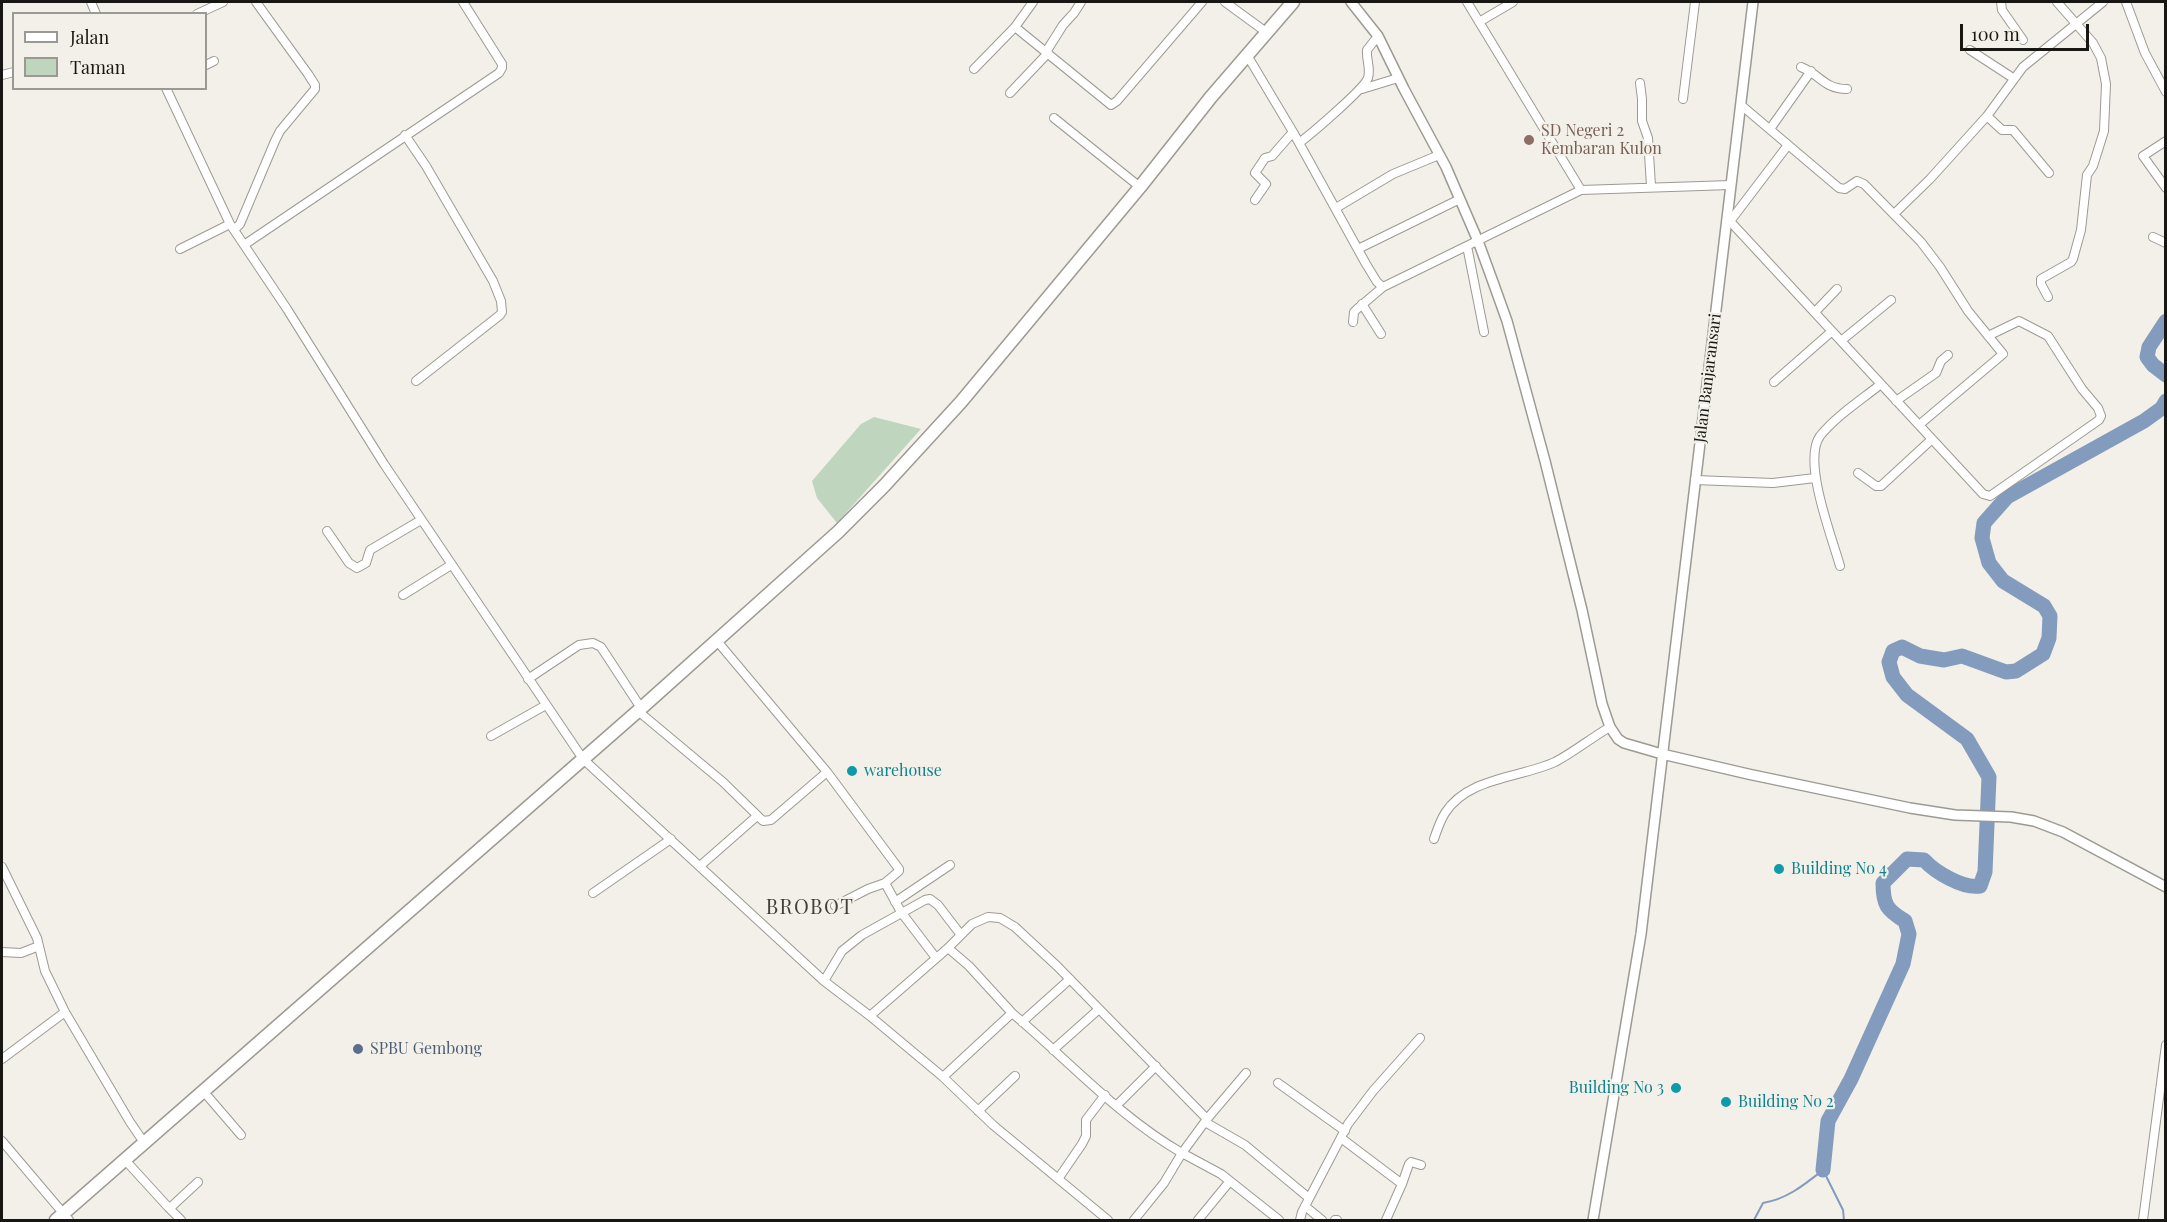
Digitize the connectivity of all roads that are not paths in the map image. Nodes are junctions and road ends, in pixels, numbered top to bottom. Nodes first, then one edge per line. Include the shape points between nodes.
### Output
1 (223, 2) edge
2 (255, 2) edge
3 (463, 2) edge
4 (1033, 2) edge
5 (1081, 2) edge
6 (1202, 2) edge
7 (1225, 2) edge
8 (1293, 2) edge
9 (1351, 2) edge
10 (1467, 2) edge
11 (1513, 2) edge
12 (1695, 2) edge
13 (1754, 2) edge
14 (2001, 2) edge
15 (2057, 2) edge
16 (2103, 2) edge
17 (2126, 2) edge
18 (202, 12) edge
19 (1479, 22) junction
20 (2076, 22) junction
21 (1015, 27) junction
22 (1266, 32) junction
23 (1378, 36) junction
24 (2023, 40) dead end
25 (1970, 50) dead end
26 (1047, 53) junction
27 (1247, 54) junction
28 (214, 61) dead end
29 (207, 64) edge
30 (1801, 67) dead end
31 (974, 69) dead end
32 (1811, 71) junction
33 (1398, 78) junction
34 (2013, 78) junction
35 (1640, 83) dead end
36 (1361, 89) junction
37 (1847, 89) dead end
38 (167, 90) edge
39 (2166, 92) edge
40 (1010, 93) dead end
41 (1683, 99) dead end
42 (1741, 105) junction
43 (1987, 116) junction
44 (1054, 118) dead end
45 (1770, 129) junction
46 (1293, 132) junction
47 (405, 135) junction
48 (2166, 141) edge
49 (1299, 143) junction
50 (1788, 145) junction
51 (1439, 155) junction
52 (2049, 172) dead end
53 (1731, 185) junction
54 (1652, 186) junction
55 (1140, 187) junction
56 (2166, 188) edge
57 (1581, 190) junction
58 (1460, 199) junction
59 (1255, 200) dead end
60 (1336, 208) junction
61 (1894, 214) junction
62 (1729, 219) junction
63 (232, 227) junction
64 (2153, 237) dead end
65 (1478, 241) junction
66 (2166, 243) edge
67 (244, 245) junction
68 (1467, 246) junction
69 (180, 249) dead end
70 (1358, 249) junction
71 (1383, 287) junction
72 (1837, 290) dead end
73 (2048, 297) dead end
74 (1891, 300) dead end
75 (1362, 304) junction
76 (1815, 312) junction
77 (1353, 322) dead end
78 (1484, 332) dead end
79 (1831, 332) junction
80 (1381, 334) dead end
81 (1988, 336) junction
82 (1840, 341) junction
83 (1948, 355) dead end
84 (416, 381) dead end
85 (1774, 381) dead end
86 (1881, 384) junction
87 (1896, 401) junction
88 (1919, 425) junction
89 (1931, 440) junction
90 (1858, 473) dead end
91 (1815, 478) junction
92 (1695, 480) junction
93 (421, 520) junction
94 (327, 531) dead end
95 (451, 565) junction
96 (1840, 566) dead end
97 (404, 595) dead end
98 (717, 641) junction
99 (528, 679) junction
100 (546, 705) junction
101 (640, 710) junction
102 (1610, 727) junction
103 (491, 736) dead end
104 (1662, 754) junction
105 (583, 759) junction
106 (827, 772) junction
107 (758, 816) junction
108 (671, 839) junction
109 (1434, 839) dead end
110 (700, 866) junction
111 (950, 866) dead end
112 (2, 867) edge
113 (885, 883) junction
114 (2166, 887) edge
115 (593, 893) dead end
116 (895, 902) junction
117 (835, 906) dead end
118 (901, 912) junction
119 (961, 935) junction
120 (39, 946) junction
121 (948, 948) junction
122 (2, 952) edge
123 (936, 958) junction
124 (1070, 979) junction
125 (824, 981) junction
126 (1099, 1009) junction
127 (65, 1012) junction
128 (1012, 1014) junction
129 (870, 1016) junction
130 (1022, 1022) junction
131 (1420, 1038) dead end
132 (2166, 1045) edge
133 (1053, 1050) junction
134 (2, 1059) edge
135 (1156, 1066) junction
136 (1246, 1073) dead end
137 (1015, 1076) dead end
138 (943, 1077) junction
139 (1278, 1083) dead end
140 (204, 1092) junction
141 (1105, 1095) junction
142 (1117, 1105) junction
143 (978, 1111) junction
144 (1206, 1120) junction
145 (1343, 1135) junction
146 (241, 1136) dead end
147 (2, 1141) edge
148 (145, 1144) junction
149 (1182, 1153) junction
150 (126, 1161) junction
151 (1421, 1165) dead end
152 (1058, 1179) junction
153 (1230, 1181) junction
154 (198, 1182) dead end
155 (1402, 1184) junction
156 (1310, 1197) junction
157 (1305, 1206) junction
158 (168, 1207) junction
159 (63, 1218) edge
160 (181, 1221) edge
161 (1108, 1221) edge
162 (1134, 1221) edge
163 (1198, 1221) edge
164 (1279, 1221) edge
165 (1300, 1221) edge
166 (1322, 1221) edge
167 (1386, 1221) edge
168 (1593, 1221) edge
169 (2143, 1221) edge

1 - 18 street
2 - 63 street via 315,85 280,131 240,224
3 - 47 street via 502,68
4 - 21 street
5 - 26 street
6 - 26 street via 1113,105
7 - 22 street
8 - 22 main road
9 - 23 street
10 - 19 street
11 - 19 street
12 - 41 street
13 - 42 street, Jalan Banjaransari
14 - 24 street via 2002,10
15 - 20 street
16 - 20 street
17 - 39 street via 2145,53
19 - 57 street
20 - 34 street
20 - 73 street via 2093,43 2105,71 2106,121 2102,143 2087,175 2073,259 2041,279
21 - 26 street
21 - 31 street
22 - 27 main road
23 - 33 street
23 - 36 street via 1367,50 1370,68
25 - 34 street
26 - 40 street
27 - 46 street
27 - 55 main road
28 - 29 street
30 - 32 street
32 - 37 street via 1832,88
32 - 45 street
33 - 36 street
33 - 51 street
34 - 43 street
35 - 54 street
36 - 49 street
38 - 63 street
42 - 45 street
42 - 53 street, Jalan Banjaransari
43 - 52 street via 2002,130 2013,130
43 - 61 street
44 - 55 street
45 - 50 street
46 - 49 street
46 - 59 street via 1255,173 1266,184
47 - 67 street
47 - 84 street via 493,281 502,308 500,315
48 - 56 street via 2143,156
49 - 60 street
50 - 61 street via 1839,188 1861,182
50 - 62 street
51 - 58 street
51 - 60 street via 1393,174
53 - 54 street
53 - 62 street, Jalan Banjaransari
54 - 57 street
55 - 98 main road via 961,402 884,486
57 - 65 street
58 - 65 street
58 - 70 street
60 - 70 street
61 - 81 street via 1932,256
62 - 76 street
62 - 92 street, Jalan Banjaransari
63 - 67 street
63 - 69 street
64 - 66 street
65 - 68 street
65 - 102 street via 1530,406
67 - 93 street
68 - 71 street
68 - 78 street
70 - 71 street
71 - 75 street
72 - 76 street
74 - 82 street
75 - 77 street via 1354,312
75 - 80 street
76 - 79 street
79 - 82 street
79 - 85 street
81 - 88 street via 2003,354
81 - 89 street via 2019,321 2045,333 2100,412 2099,420 1989,496
82 - 86 street
83 - 87 street via 1936,373
86 - 87 street
86 - 91 street via 1820,436 1814,453
87 - 88 street
88 - 89 street
89 - 90 street via 1881,486
91 - 92 street via 1773,483
91 - 96 street
92 - 104 street, Jalan Banjaransari
93 - 94 street via 370,550 366,563 357,568
93 - 95 street
95 - 97 street
95 - 99 street
98 - 101 main road
98 - 106 street
99 - 100 street
99 - 101 street via 579,645 593,643 601,647
100 - 103 street
100 - 105 street
101 - 105 main road
101 - 107 street
102 - 104 street via 1624,743
102 - 109 street via 1556,761 1485,784 1464,795 1445,814
104 - 114 street via 1910,808 2022,818 2049,826
104 - 168 street, Jalan Banjaransari via 1641,934
105 - 108 street
105 - 140 main road
106 - 107 street via 771,820 763,821
106 - 113 street via 899,869
107 - 110 street
108 - 110 street
108 - 115 street
110 - 125 street
111 - 116 street
112 - 120 street
113 - 116 street
113 - 117 street
116 - 118 street
118 - 119 street via 925,900 934,901
118 - 123 street
118 - 125 street via 842,951
119 - 121 street
119 - 124 street via 981,919 1000,918 1015,927
120 - 122 street via 21,953
120 - 127 street via 45,971
121 - 123 street
121 - 128 street
123 - 129 street
124 - 126 street
124 - 130 street
125 - 129 street
126 - 133 street
126 - 135 street
127 - 134 street
127 - 148 street
128 - 130 street
128 - 138 street
129 - 138 street
130 - 133 street
131 - 145 street via 1373,1091
132 - 169 street
133 - 141 street
135 - 142 street
135 - 144 street
136 - 144 street
137 - 143 street
138 - 143 street
139 - 145 street
140 - 146 street
140 - 148 main road
141 - 142 street
141 - 152 street via 1086,1120 1086,1136
142 - 149 street
143 - 152 street
144 - 149 street
144 - 156 street via 1245,1145
145 - 155 street
145 - 156 street
147 - 159 street
148 - 150 main road
149 - 153 street
149 - 162 street
150 - 158 street
150 - 159 main road
151 - 155 street via 1410,1163
152 - 161 street
153 - 163 street
153 - 164 street
154 - 158 street
155 - 167 street
156 - 157 street
157 - 165 street
157 - 166 street
158 - 160 street

